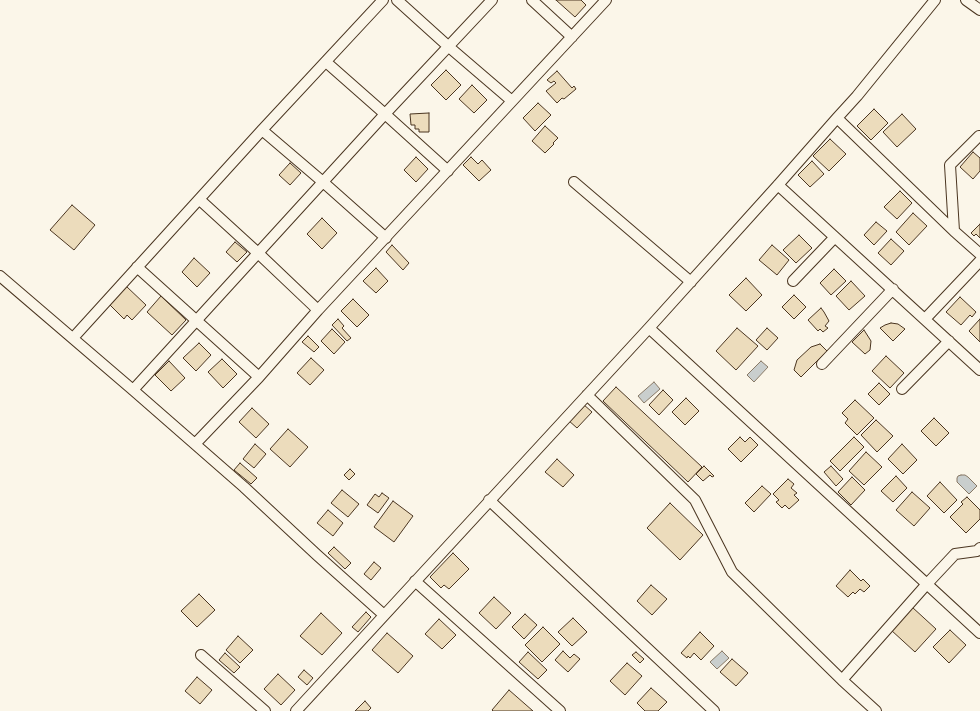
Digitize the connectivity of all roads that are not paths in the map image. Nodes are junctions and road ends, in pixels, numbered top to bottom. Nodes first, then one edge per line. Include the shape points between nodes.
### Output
1 (383, 0) edge
2 (397, 0) edge
3 (492, 0) edge
4 (532, 0) edge
5 (606, 0) edge
6 (935, 0) edge
7 (966, 0) edge
8 (980, 10) edge
9 (572, 37) junction
10 (449, 47) junction
11 (326, 62) junction
12 (512, 101) junction
13 (385, 114) junction
14 (837, 118) junction
15 (262, 130) junction
16 (980, 137) edge
17 (448, 171) junction
18 (324, 182) junction
19 (574, 182) dead end
20 (778, 185) junction
21 (200, 200) junction
22 (954, 231) junction
23 (835, 237) junction
24 (386, 238) junction
25 (258, 253) junction
26 (980, 254) edge
27 (980, 261) edge
28 (137, 267) junction
29 (0, 276) edge
30 (793, 281) dead end
31 (691, 282) junction
32 (892, 289) junction
33 (318, 310) junction
34 (924, 319) junction
35 (196, 321) junction
36 (649, 328) junction
37 (73, 338) junction
38 (949, 341) junction
39 (822, 364) dead end
40 (980, 370) edge
41 (259, 377) junction
42 (902, 389) dead end
43 (133, 390) junction
44 (587, 395) junction
45 (195, 444) junction
46 (489, 500) junction
47 (980, 548) edge
48 (415, 581) junction
49 (926, 585) junction
50 (384, 615) junction
51 (980, 633) edge
52 (201, 655) dead end
53 (842, 680) junction
54 (265, 711) edge
55 (296, 711) edge
56 (560, 711) edge
57 (714, 711) edge
58 (876, 711) edge

1 - 11 street
2 - 10 street
3 - 10 street
4 - 9 street
5 - 9 street
6 - 14 street
7 - 8 street
9 - 12 street
10 - 12 street
10 - 13 street
11 - 13 street
11 - 15 street
12 - 17 street
13 - 17 street
13 - 18 street
14 - 20 street
14 - 22 street
15 - 18 street
15 - 21 street
16 - 22 street via 950,165
17 - 24 street
18 - 24 street
18 - 25 street
19 - 31 street
20 - 23 street
20 - 31 street
21 - 25 street
21 - 28 street
22 - 26 street
23 - 30 street
23 - 32 street
24 - 33 street
25 - 33 street
25 - 35 street
27 - 34 street
28 - 35 street
28 - 37 street
29 - 37 street
31 - 36 street
32 - 34 street
32 - 39 street
33 - 41 street
34 - 38 street
35 - 41 street
35 - 43 street
36 - 44 street
36 - 49 street
37 - 43 street
38 - 40 street
38 - 42 street
41 - 45 street
43 - 45 street
44 - 46 street
44 - 53 street via 695,500 732,572
45 - 50 street
46 - 48 street
46 - 57 street
47 - 49 street via 977,552 955,554
48 - 50 street
48 - 56 street
49 - 51 street
49 - 53 street
50 - 55 street
52 - 54 street
53 - 58 street

